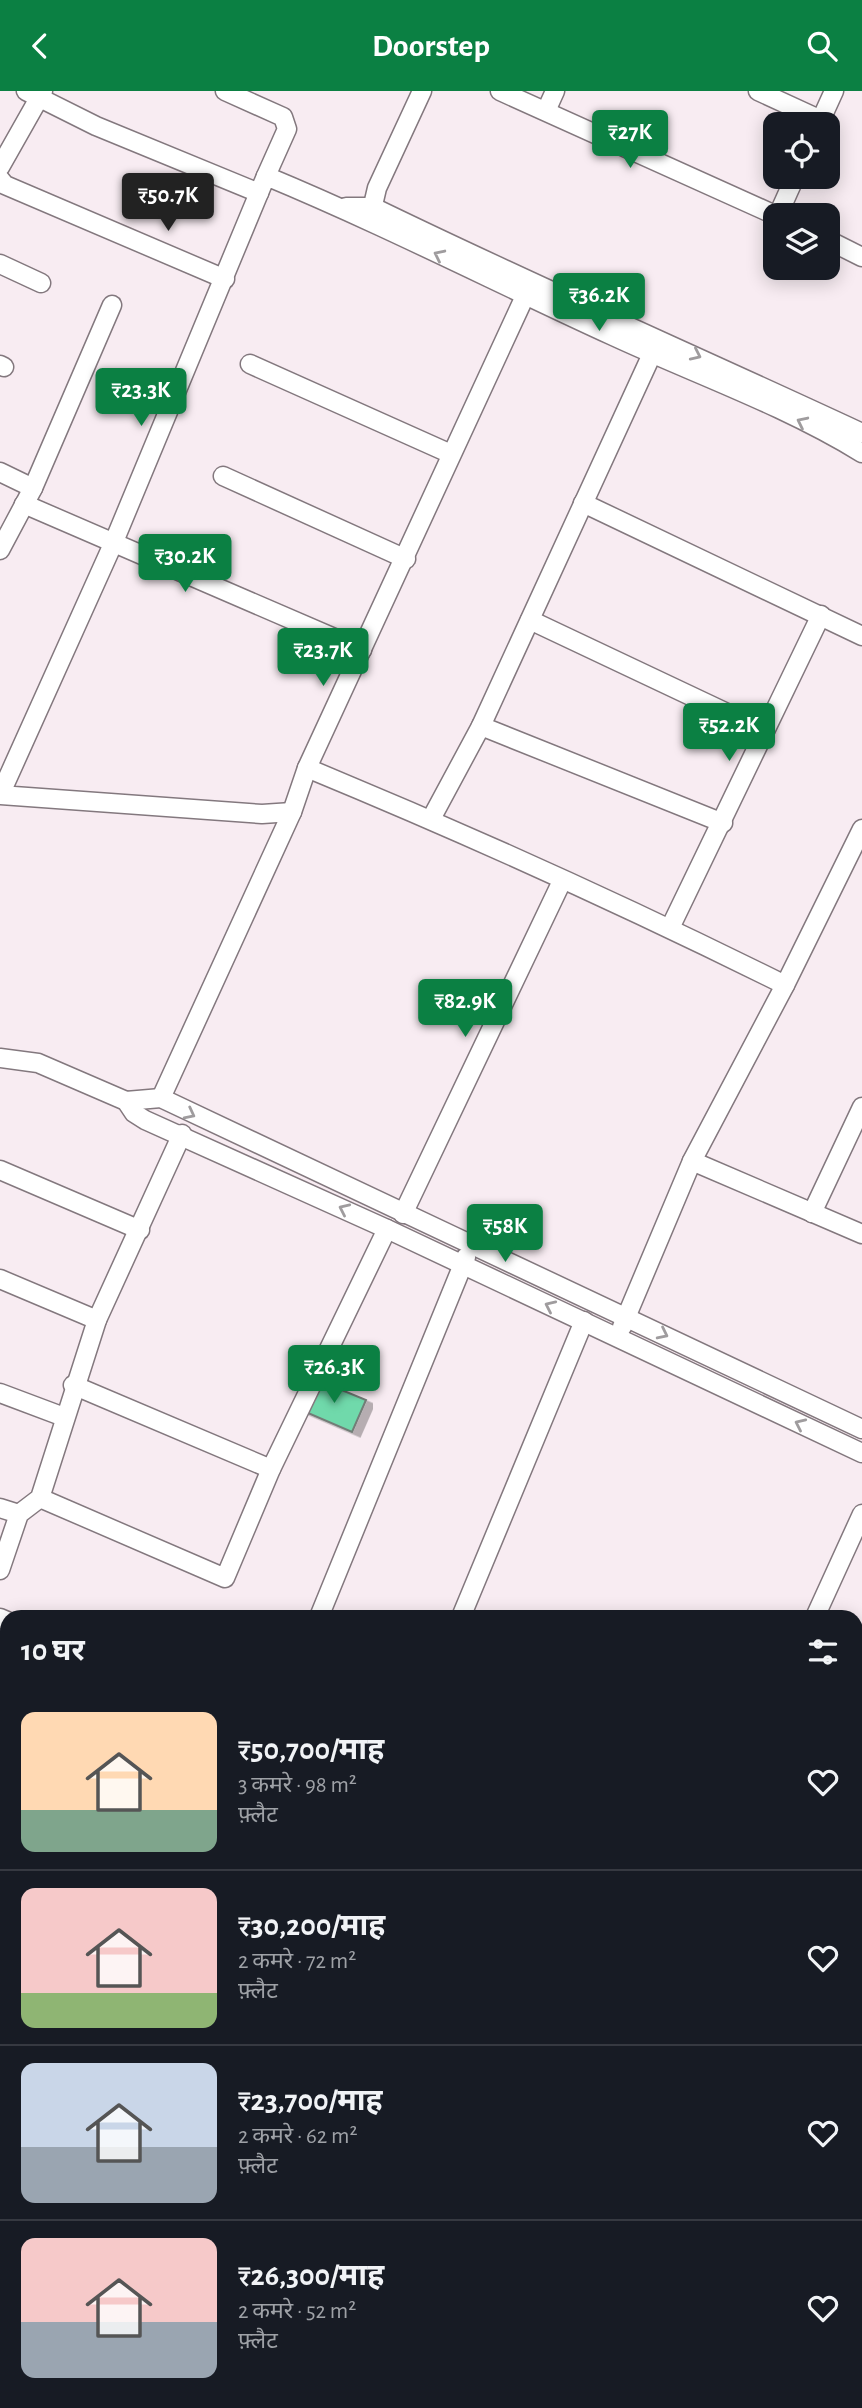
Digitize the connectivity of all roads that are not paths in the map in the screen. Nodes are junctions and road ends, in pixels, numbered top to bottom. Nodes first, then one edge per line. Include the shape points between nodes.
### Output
1 (225, 91) edge
2 (422, 91) edge
3 (500, 91) edge
4 (555, 91) edge
5 (758, 91) edge
6 (834, 91) edge
7 (36, 93) edge
8 (546, 111) junction
9 (800, 112) edge
10 (825, 112) edge
11 (0, 167) edge
12 (266, 176) junction
13 (0, 179) edge
14 (259, 193) junction
15 (763, 209) edge
16 (371, 214) junction
17 (840, 246) edge
18 (862, 257) edge
19 (0, 264) edge
20 (225, 279) junction
21 (41, 283) dead end
22 (525, 296) junction
23 (112, 305) dead end
24 (652, 354) junction
25 (250, 364) dead end
26 (862, 433) edge
27 (862, 453) edge
28 (451, 454) junction
29 (0, 472) edge
30 (223, 476) dead end
31 (33, 488) junction
32 (583, 503) junction
33 (24, 504) junction
34 (113, 544) junction
35 (0, 550) edge
36 (406, 559) junction
37 (821, 615) junction
38 (530, 620) junction
39 (862, 636) edge
40 (362, 650) junction
41 (481, 726) junction
42 (765, 731) junction
43 (307, 768) junction
44 (292, 812) junction
45 (431, 819) junction
46 (723, 823) junction
47 (862, 829) edge
48 (562, 881) junction
49 (670, 928) junction
50 (785, 985) junction
51 (0, 1058) edge
52 (161, 1098) junction
53 (126, 1101) junction
54 (862, 1107) edge
55 (182, 1134) junction
56 (692, 1161) junction
57 (0, 1170) edge
58 (812, 1213) junction
59 (403, 1214) junction
60 (387, 1229) junction
61 (140, 1230) junction
62 (862, 1234) edge
63 (472, 1244) junction
64 (461, 1265) junction
65 (0, 1279) edge
66 (627, 1316) junction
67 (97, 1320) junction
68 (584, 1321) junction
69 (618, 1337) junction
70 (73, 1385) junction
71 (0, 1393) edge
72 (64, 1417) junction
73 (862, 1429) edge
74 (862, 1453) edge
75 (271, 1469) junction
76 (40, 1498) junction
77 (0, 1508) edge
78 (19, 1514) junction
79 (861, 1517) edge
80 (0, 1570) edge
81 (322, 1610) edge
82 (464, 1610) edge
83 (818, 1610) edge

1 - 12 street via 285,121 287,129
2 - 16 street via 377,188
3 - 8 street
4 - 8 street
5 - 9 street
6 - 10 street
7 - 11 street
7 - 14 street via 96,126
8 - 15 street
12 - 14 street
12 - 16 street via 342,208
13 - 20 street
14 - 20 street
22 -> 16 street
16 -> 26 street via 659,338
17 - 18 street
19 - 21 street
20 - 34 street
22 - 24 street
22 - 28 street
23 - 31 street
27 -> 24 street
24 - 32 street
25 - 28 street
28 - 36 street
29 - 31 street
30 - 36 street
31 - 33 street
32 - 37 street
32 - 38 street
33 - 34 street
33 - 35 street
34 - 40 street
34 - 44 street via 0,795 262,814
36 - 40 street
37 - 39 street
37 - 42 street
38 - 41 street
38 - 42 street
40 - 43 street
41 - 45 street
41 - 46 street
42 - 46 street
43 - 44 street
43 - 45 street
44 - 52 street
45 - 48 street
46 - 49 street
47 - 50 street
48 - 49 street
48 - 59 street
49 - 50 street
50 - 56 street
51 - 53 street via 38,1063
52 - 53 street
52 -> 59 street
53 - 55 street via 134,1113
54 - 58 street
60 -> 55 street
55 - 61 street
56 - 58 street
56 - 66 street
57 - 61 street
58 - 62 street
59 - 63 street
60 - 64 street
60 - 75 street
61 - 67 street
63 - 64 street
63 - 66 street
68 -> 64 street
64 - 81 street
65 - 67 street
66 - 69 street
66 -> 73 street
67 - 70 street
68 - 69 street
68 - 82 street
74 -> 69 street
70 - 72 street
70 - 75 street
71 - 72 street
72 - 76 street
75 - 76 street via 225,1578
76 - 78 street
77 - 78 street
78 - 80 street
79 - 83 street

